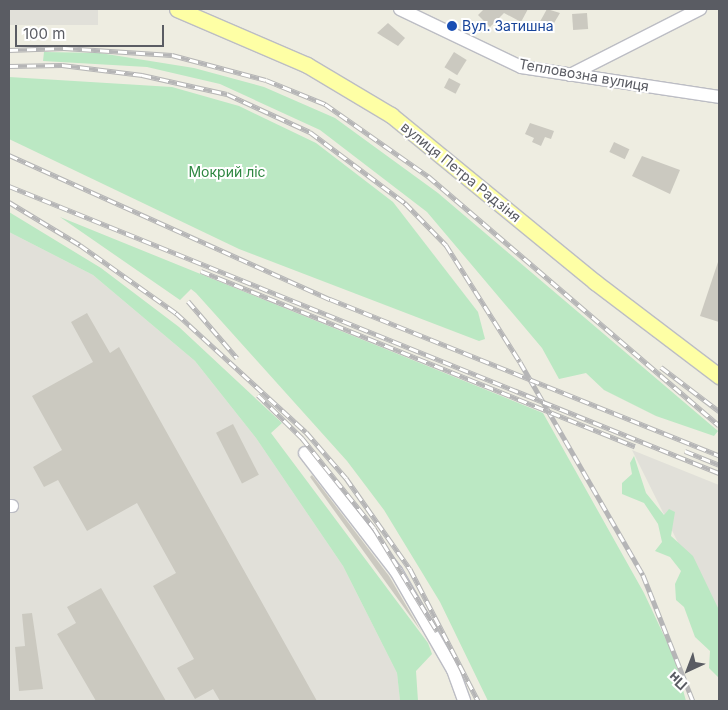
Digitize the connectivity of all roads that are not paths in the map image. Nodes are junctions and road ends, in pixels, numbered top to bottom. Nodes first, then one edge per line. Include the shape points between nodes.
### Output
1 (177, 9) edge
2 (400, 9) edge
3 (700, 9) edge
4 (413, 12) edge
5 (570, 75) junction
6 (719, 98) edge
7 (719, 376) edge
8 (305, 453) dead end
9 (464, 701) edge

1 - 7 main road, вулиця Петра Радзіня via 307,65 391,115 595,282
2 - 4 street, Тепловозна вулиця
3 - 5 street
4 - 5 street, Тепловозна вулиця via 521,67
5 - 6 street, Тепловозна вулиця
8 - 9 street via 396,571 452,670

